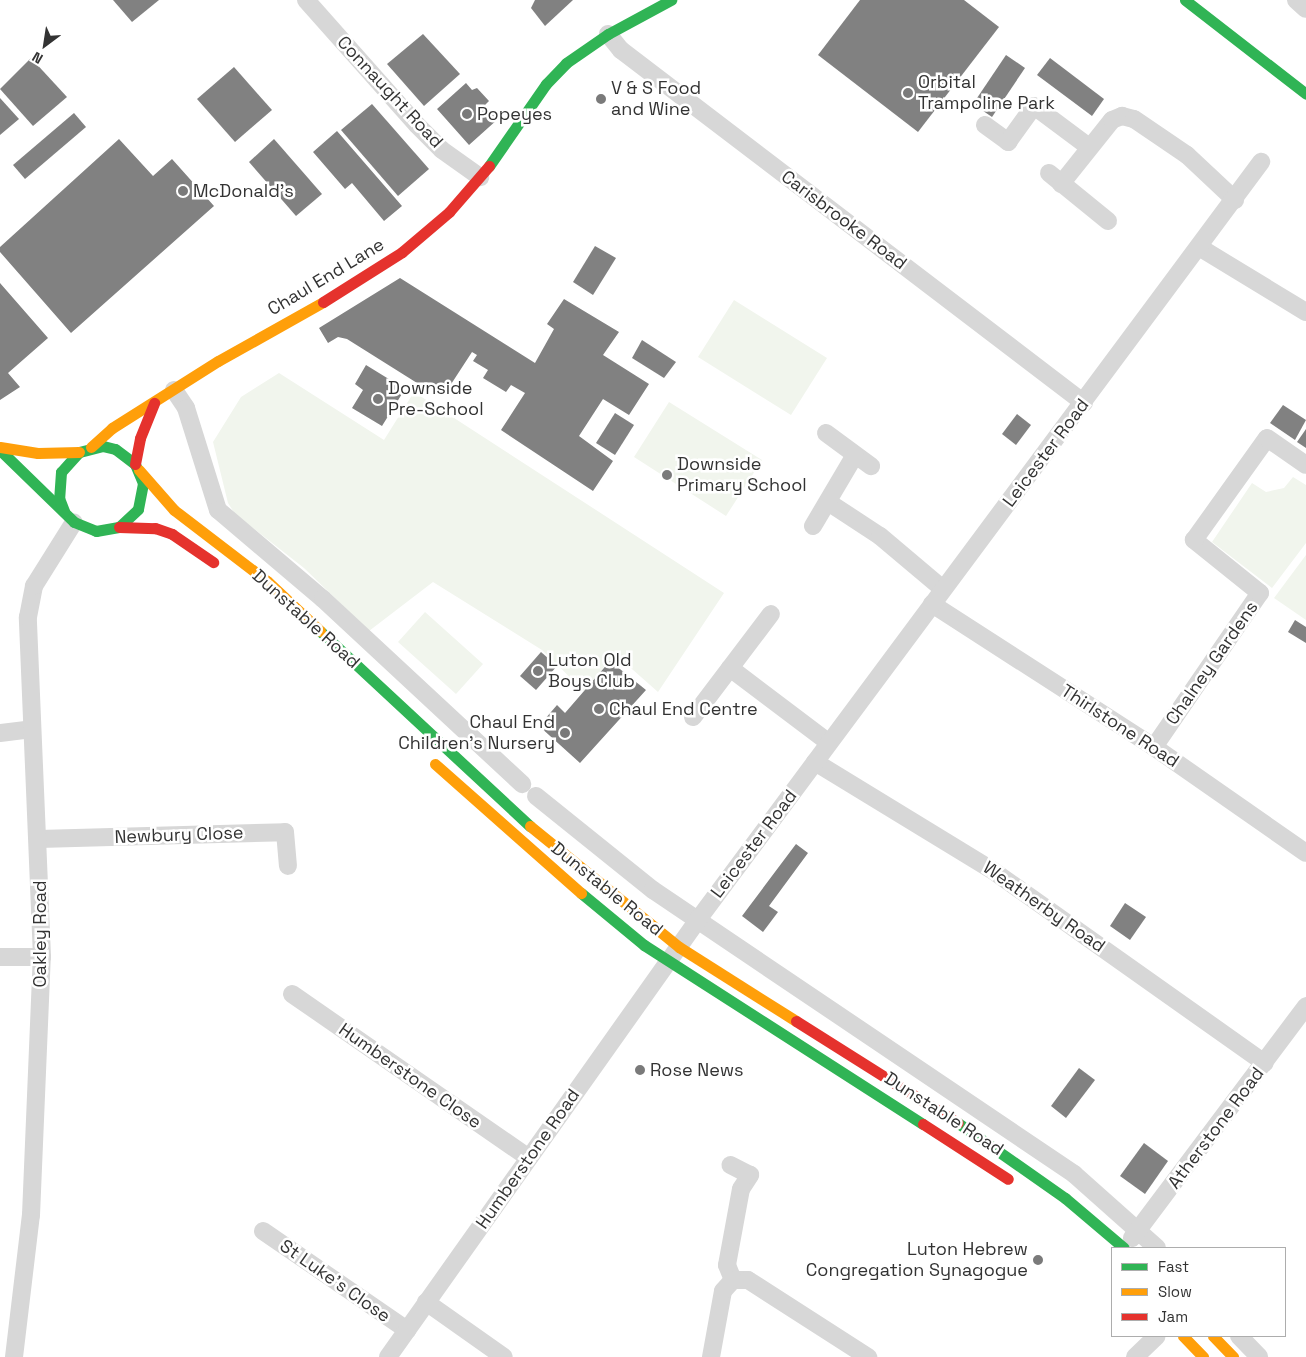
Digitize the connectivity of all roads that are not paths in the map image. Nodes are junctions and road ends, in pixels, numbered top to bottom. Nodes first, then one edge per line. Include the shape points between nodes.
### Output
1 (306, 0) edge
2 (671, 0) edge
3 (1185, 0) edge
4 (1296, 0) edge
5 (1306, 9) edge
6 (608, 34) junction
7 (1306, 94) edge
8 (985, 125) dead end
9 (1089, 147) junction
10 (1261, 162) dead end
11 (480, 177) junction
12 (1235, 200) junction
13 (1108, 221) dead end
14 (1199, 247) junction
15 (1306, 312) edge
16 (174, 390) junction
17 (154, 403) junction
18 (1084, 403) junction
19 (826, 433) dead end
20 (91, 447) junction
21 (0, 448) edge
22 (79, 452) junction
23 (855, 455) junction
24 (1306, 465) edge
25 (871, 466) dead end
26 (137, 467) junction
27 (828, 502) junction
28 (69, 516) junction
29 (813, 526) dead end
30 (119, 527) junction
31 (224, 570) dead end
32 (943, 589) junction
33 (932, 604) junction
34 (771, 614) dead end
35 (730, 668) junction
36 (694, 717) dead end
37 (32, 729) junction
38 (0, 733) edge
39 (828, 742) junction
40 (1154, 748) junction
41 (425, 753) dead end
42 (815, 762) junction
43 (522, 784) dead end
44 (536, 796) dead end
45 (39, 839) junction
46 (1306, 852) edge
47 (288, 866) dead end
48 (697, 921) junction
49 (679, 947) junction
50 (0, 957) edge
51 (42, 957) junction
52 (668, 961) junction
53 (292, 994) dead end
54 (1306, 1006) edge
55 (1265, 1063) junction
56 (529, 1158) junction
57 (730, 1165) dead end
58 (1021, 1188) dead end
59 (1139, 1229) junction
60 (262, 1231) dead end
61 (1123, 1247) edge
62 (1125, 1247) edge
63 (1156, 1247) edge
64 (733, 1280) junction
65 (426, 1302) junction
66 (407, 1330) junction
67 (1156, 1337) edge
68 (1184, 1337) edge
69 (1214, 1337) edge
70 (1240, 1337) edge
71 (14, 1357) edge
72 (388, 1357) edge
73 (504, 1357) edge
74 (711, 1357) edge
75 (868, 1357) edge
76 (1135, 1357) edge
77 (1203, 1357) edge
78 (1233, 1357) edge
79 (1259, 1357) edge

1 - 11 street, Connaught Road via 417,125 447,154
2 - 6 main road, Chaul End Lane
3 - 7 main road
4 - 5 street
6 - 11 main road, Chaul End Lane via 566,63 546,84
6 - 18 street, Carisbrooke Road via 628,55
8 - 9 street via 1008,142 1034,106
9 - 12 street via 1112,120 1122,116 1134,119 1187,155
9 - 13 street via 1055,179
10 - 12 street, Leicester Road
11 - 16 main road, Chaul End Lane via 449,212 394,257 348,288 218,361
12 - 14 street, Leicester Road
14 - 15 street
14 - 18 street, Leicester Road
16 - 17 main road, Chaul End Lane
16 - 43 street, Dunstable Road via 186,408 218,510 323,599
17 - 20 main road, Chaul End Lane via 112,428
17 - 26 main road via 140,438
18 - 32 street, Leicester Road
19 - 23 street
20 - 22 main road
20 - 26 main road via 115,449
21 - 22 main road
21 - 28 main road
22 - 28 main road via 68,461 60,478 59,498
23 - 25 street
23 - 27 street
24 - 40 street, Chalney Gardens via 1267,438 1194,540 1260,593
26 - 30 main road via 143,496 138,509
26 - 49 main road, Dunstable Road via 174,510 267,581 554,848
27 - 29 street
27 - 32 street via 880,536
28 - 30 main road via 96,531
28 - 37 street, Oakley Road via 34,586 28,617
30 - 31 main road, Dunstable Road via 155,528 172,534
32 - 33 street, Leicester Road
33 - 39 street, Leicester Road
33 - 40 street, Thirlstone Road
34 - 35 street
35 - 36 street
35 - 39 street
37 - 38 street
37 - 45 street, Oakley Road
39 - 42 street, Leicester Road
40 - 46 street, Thirlstone Road
41 - 52 main road, Dunstable Road via 595,908
42 - 48 street, Leicester Road
42 - 55 street, Weatherby Road via 992,870
44 - 48 street, Dunstable Road
45 - 47 street, Newbury Close via 285,832
45 - 51 street, Oakley Road
48 - 49 street, Leicester Road
48 - 59 street, Dunstable Road via 1074,1174
49 - 52 street, Humberstone Road
49 - 61 main road, Dunstable Road via 981,1136 1066,1198
50 - 51 street
51 - 71 street, Oakley Road via 31,1215
52 - 56 street, Humberstone Road
52 - 58 main road, Dunstable Road
53 - 56 street, Humberstone Close
54 - 55 street, Atherstone Road
55 - 59 street, Atherstone Road
56 - 65 street, Humberstone Road
57 - 64 street via 750,1175 741,1188 727,1265
59 - 62 street, Atherstone Road
59 - 63 street, Dunstable Road
60 - 66 street, St Luke's Close
64 - 74 street via 723,1291
64 - 75 street via 748,1280
65 - 66 street, Humberstone Road
65 - 73 street
66 - 72 street, Humberstone Road
67 - 76 street
68 - 77 main road
69 - 78 main road
70 - 79 street

